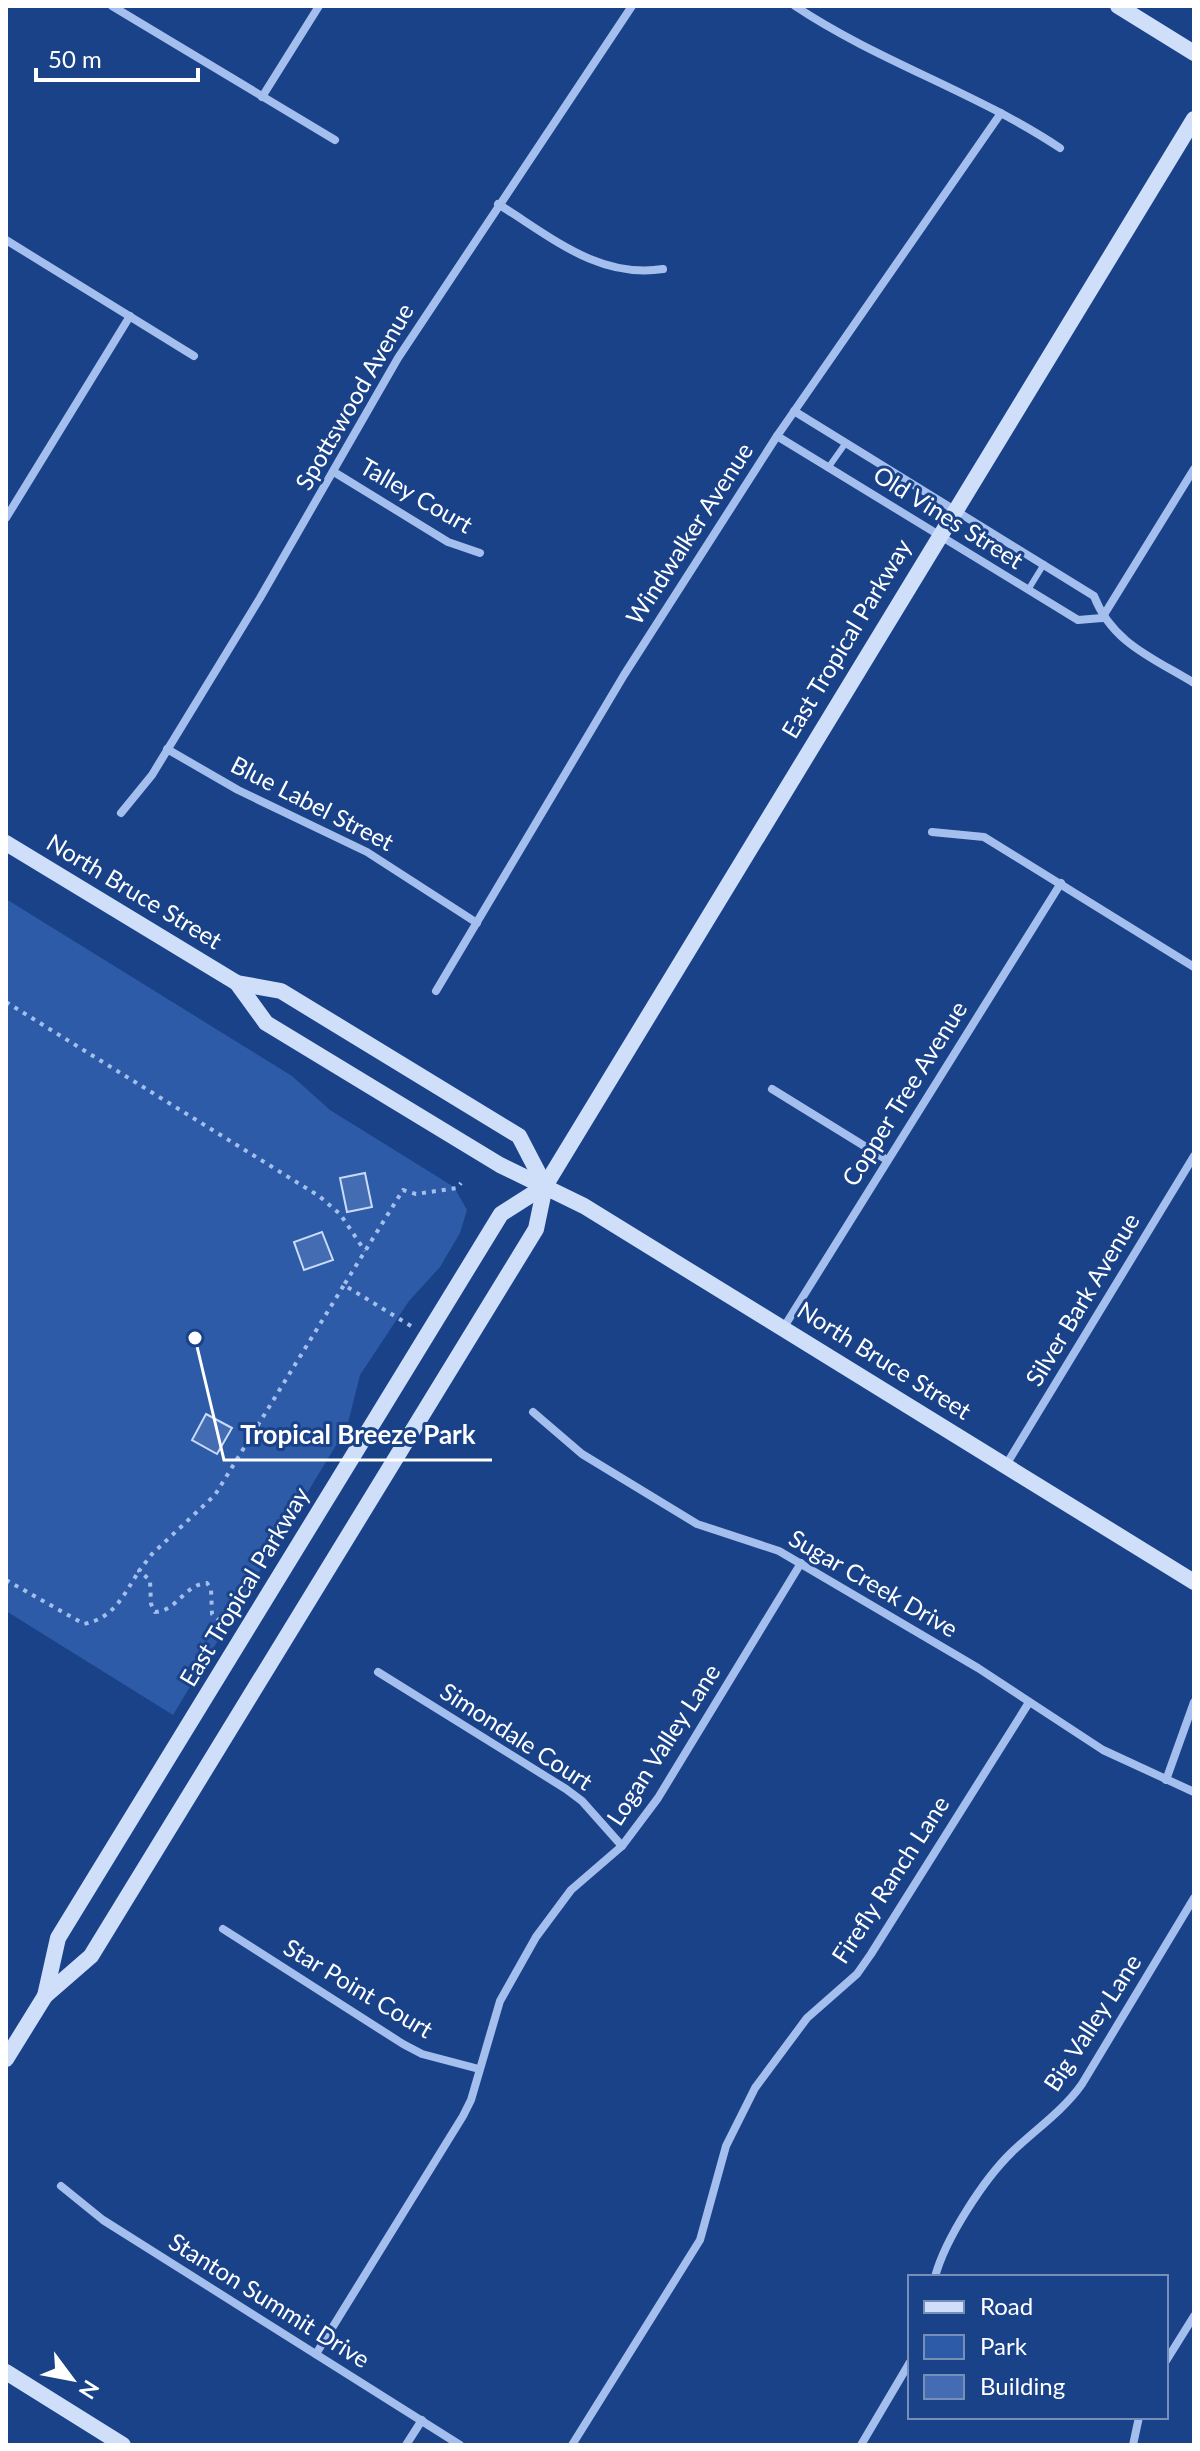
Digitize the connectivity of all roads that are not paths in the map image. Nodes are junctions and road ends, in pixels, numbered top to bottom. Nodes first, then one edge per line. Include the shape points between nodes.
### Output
1 (112, 6) edge
2 (319, 6) edge
3 (632, 6) edge
4 (795, 6) edge
5 (1118, 6) edge
6 (1194, 53) edge
7 (262, 97) junction
8 (1001, 113) junction
9 (1194, 119) edge
10 (335, 140) dead end
11 (1060, 148) dead end
12 (498, 204) junction
13 (6, 240) edge
14 (663, 269) dead end
15 (130, 316) junction
16 (194, 356) dead end
17 (794, 411) junction
18 (777, 436) junction
19 (845, 444) junction
20 (828, 468) junction
21 (1194, 469) edge
22 (334, 472) junction
23 (955, 508) junction
24 (6, 518) edge
25 (939, 535) junction
26 (480, 553) dead end
27 (1044, 564) junction
28 (1028, 590) junction
29 (1102, 618) junction
30 (1194, 683) edge
31 (167, 749) junction
32 (121, 813) dead end
33 (932, 832) dead end
34 (6, 843) edge
35 (1061, 883) junction
36 (477, 923) junction
37 (1194, 967) edge
38 (237, 983) junction
39 (436, 991) dead end
40 (772, 1089) dead end
41 (1194, 1156) edge
42 (887, 1160) junction
43 (545, 1186) junction
44 (784, 1327) junction
45 (533, 1412) dead end
46 (1006, 1465) junction
47 (801, 1563) junction
48 (1194, 1582) edge
49 (378, 1672) dead end
50 (1194, 1702) edge
51 (1028, 1704) junction
52 (1166, 1780) junction
53 (1194, 1792) edge
54 (622, 1846) junction
55 (1194, 1898) edge
56 (223, 1929) dead end
57 (45, 1996) junction
58 (6, 2059) edge
59 (479, 2069) junction
60 (61, 2186) dead end
61 (936, 2275) edge
62 (1194, 2316) edge
63 (316, 2354) junction
64 (1168, 2358) edge
65 (908, 2365) edge
66 (6, 2372) edge
67 (1139, 2419) edge
68 (422, 2420) junction
69 (123, 2445) edge
70 (406, 2445) edge
71 (460, 2445) edge
72 (572, 2445) edge
73 (861, 2445) edge
74 (1133, 2445) edge

1 - 7 street
2 - 7 street
3 - 12 street, Spottswood Avenue
4 - 8 street via 842,37
5 - 6 main road
7 - 10 street
8 - 11 street
8 - 17 street, Windwalker Avenue
9 - 23 main road, East Tropical Parkway
12 - 14 street via 593,263 642,272
12 - 22 street, Spottswood Avenue via 398,358
13 - 15 street
15 - 16 street
15 - 24 street
17 - 18 street, Windwalker Avenue
17 - 19 street, Old Vines Street
18 - 20 street, Old Vines Street
18 - 36 street, Windwalker Avenue via 624,675
19 - 20 lane
19 - 23 street, Old Vines Street
20 - 25 street, Old Vines Street
21 - 29 street
22 - 26 street, Talley Court via 448,542
22 - 31 street, Spottswood Avenue
23 - 25 main road, East Tropical Parkway
23 - 27 street, Old Vines Street
25 - 28 street, Old Vines Street
25 - 43 main road, East Tropical Parkway
27 - 28 lane
27 - 29 street, Old Vines Street via 1094,596
28 - 29 street, Old Vines Street via 1078,620
29 - 30 street, Old Vines Street via 1115,634
31 - 32 street, Spottswood Avenue
31 - 36 street, Blue Label Street via 238,790 357,846
33 - 35 street via 984,837
34 - 38 main road, North Bruce Street
35 - 37 street
35 - 42 street, Copper Tree Avenue
36 - 39 street, Windwalker Avenue
38 - 43 main road, North Bruce Street via 266,1023 500,1165
38 - 43 main road, North Bruce Street via 281,991 519,1136
40 - 42 street
41 - 46 street, Silver Bark Avenue
42 - 44 street, Copper Tree Avenue
43 - 44 main road, North Bruce Street
43 - 57 main road, East Tropical Parkway via 536,1229 91,1956
43 - 57 main road, East Tropical Parkway via 501,1214 58,1938
44 - 46 main road, North Bruce Street
45 - 47 street, Sugar Creek Drive via 582,1454 697,1524
46 - 48 main road, North Bruce Street
47 - 51 street, Sugar Creek Drive via 978,1668
47 - 54 street, Logan Valley Lane via 658,1798
49 - 54 street, Simondale Court via 566,1789
50 - 52 street
51 - 52 street, Sugar Creek Drive via 1103,1750
51 - 72 street, Firefly Ranch Lane via 857,1974 807,2018 755,2088 726,2146 700,2240
52 - 53 street, Sugar Creek Drive
54 - 59 street, Logan Valley Lane via 551,1913 500,2001
55 - 61 street, Big Valley Lane via 1069,2103 989,2177
56 - 59 street, Star Point Court via 403,2044
57 - 58 main road, East Tropical Parkway
59 - 63 street, Logan Valley Lane via 463,2116
60 - 63 street, Stanton Summit Drive via 103,2220
62 - 64 street
63 - 68 street, Stanton Summit Drive
65 - 73 street
66 - 69 main road
67 - 74 street
68 - 70 street
68 - 71 street, Stanton Summit Drive

